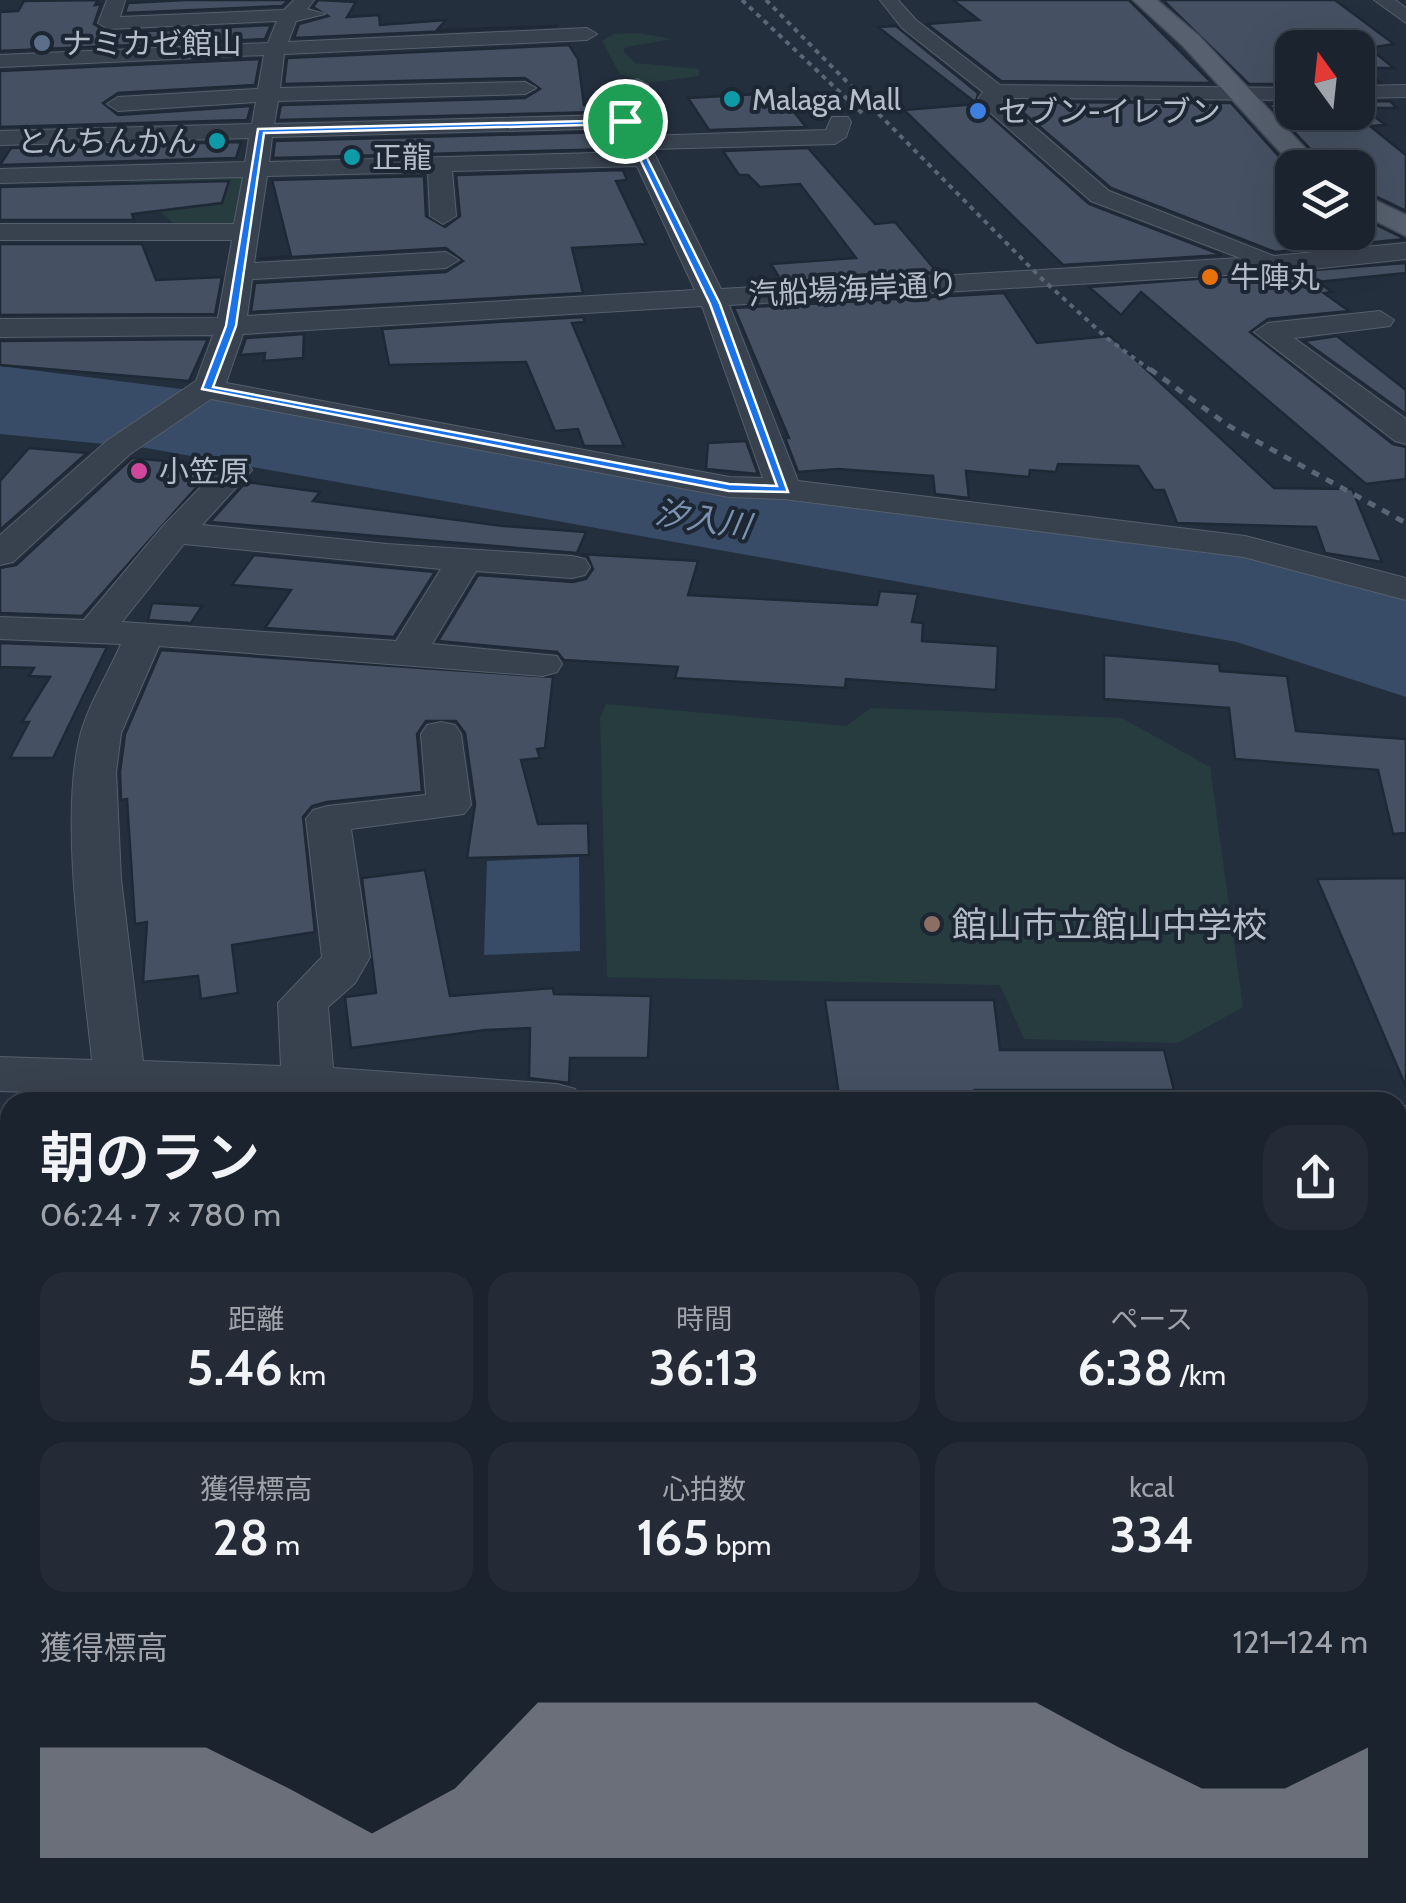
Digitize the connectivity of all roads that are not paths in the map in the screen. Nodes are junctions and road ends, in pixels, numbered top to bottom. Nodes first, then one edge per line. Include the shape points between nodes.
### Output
1 (116, 0) edge
2 (872, 0) edge
3 (903, 0) edge
4 (1144, 0) edge
5 (1384, 0) edge
6 (888, 1) edge
7 (296, 8) edge
8 (345, 14) dead end
9 (1406, 17) edge
10 (588, 34) dead end
11 (275, 49) junction
12 (0, 61) edge
13 (137, 79) dead end
14 (270, 85) junction
15 (637, 85) dead end
16 (995, 91) junction
17 (1406, 91) edge
18 (1375, 92) edge
19 (1275, 95) edge
20 (1241, 96) junction
21 (144, 102) junction
22 (90, 106) dead end
23 (840, 122) dead end
24 (534, 124) junction
25 (261, 131) junction
26 (0, 138) edge
27 (634, 141) junction
28 (1294, 150) edge
29 (440, 166) junction
30 (6, 170) edge
31 (256, 170) junction
32 (1375, 210) edge
33 (443, 216) dead end
34 (1406, 227) edge
35 (0, 232) edge
36 (246, 232) junction
37 (1406, 251) edge
38 (446, 260) dead end
39 (1286, 264) junction
40 (238, 272) junction
41 (708, 296) junction
42 (1380, 320) junction
43 (231, 326) junction
44 (0, 328) edge
45 (1406, 338) edge
46 (205, 390) junction
47 (1406, 434) edge
48 (236, 470) dead end
49 (784, 490) junction
50 (175, 533) junction
51 (0, 554) edge
52 (464, 560) junction
53 (572, 567) dead end
54 (1406, 589) edge
55 (0, 628) edge
56 (93, 632) junction
57 (145, 634) junction
58 (407, 654) junction
59 (543, 664) dead end
60 (441, 734) dead end
61 (0, 1074) edge
62 (119, 1080) junction
63 (308, 1084) junction
64 (419, 1092) edge

1 - 7 street via 108,22
2 - 6 street
3 - 6 street
4 - 20 main road
5 - 9 street
6 - 16 street
7 - 8 street
7 - 11 street
10 - 11 street
11 - 12 street
11 - 14 street
13 - 21 street via 145,80
14 - 21 street
14 - 24 street via 525,88
14 - 25 street
15 - 27 street via 616,99
16 - 20 street
16 - 39 street via 994,104 1100,196
17 - 18 street
19 - 20 street
20 - 28 main road
21 - 22 street
23 - 27 street via 835,137
24 - 25 street
24 - 27 street
25 - 26 street
25 - 31 street
27 - 29 street
27 - 41 street
29 - 31 street
29 - 33 street
30 - 31 street
31 - 36 street
32 - 34 main road
35 - 36 street
36 - 40 street
37 - 39 street, 汽船場海岸通り
38 - 40 street
39 - 41 street, 汽船場海岸通り
39 - 42 street
40 - 43 street
41 - 43 street, 汽船場海岸通り
41 - 49 street
42 - 45 street
42 - 47 street via 1268,332
43 - 44 street, 汽船場海岸通り
43 - 46 street
46 - 49 street via 729,487
46 - 51 street via 119,447
48 - 50 street
49 - 54 street via 1245,547
50 - 52 street
50 - 56 street
52 - 53 street
52 - 58 street
55 - 56 street
56 - 57 street
57 - 58 street
57 - 62 street via 102,733 94,772
58 - 59 street
60 - 63 street via 449,805 328,819 346,957 303,1003
61 - 62 street
62 - 63 street
63 - 64 street

